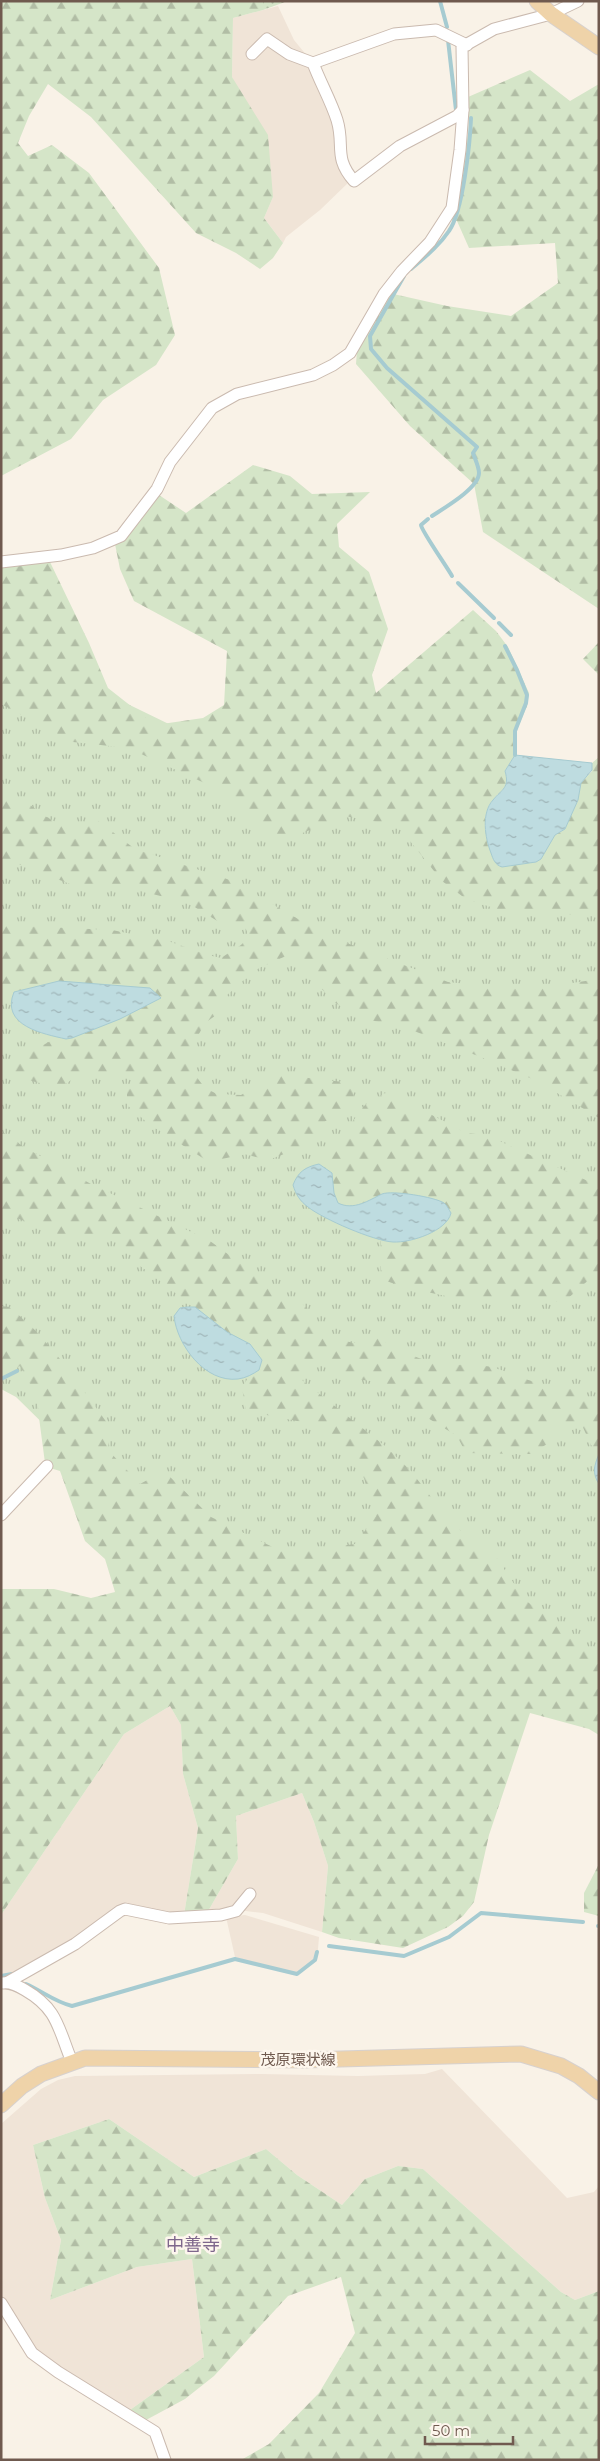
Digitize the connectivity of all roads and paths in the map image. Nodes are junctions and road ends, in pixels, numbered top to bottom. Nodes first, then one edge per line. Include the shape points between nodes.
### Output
1 (538, 1) edge
2 (578, 1) edge
3 (551, 14) junction
4 (467, 45) junction
5 (599, 47) edge
6 (252, 54) dead end
7 (312, 63) junction
8 (463, 110) junction
9 (1, 562) edge
10 (47, 1466) dead end
11 (1, 1515) edge
12 (250, 1894) dead end
13 (5, 1983) edge
14 (72, 2062) junction
15 (599, 2092) edge
16 (1, 2106) edge
17 (1, 2303) edge
18 (165, 2460) edge

1 - 3 main road
2 - 3 street
3 - 4 street via 494,29
3 - 5 main road
4 - 7 street via 436,30 394,34
4 - 8 street via 462,47 461,62
6 - 7 street via 267,39 289,54
7 - 8 street via 337,120 340,156 345,171 354,181 400,146
8 - 9 street via 452,208 430,242 384,294 350,353 312,375 237,394 212,408 170,462 157,489 121,536 93,548 61,555
10 - 11 street
12 - 13 street via 236,1911 221,1915 169,1918 120,1910 75,1944
13 - 14 street via 37,1997 48,2006
14 - 15 main road, 茂原環状線 via 95,2058 305,2060 520,2054 561,2066
14 - 16 main road, 茂原環状線 via 41,2074
17 - 18 street via 32,2353 155,2432

